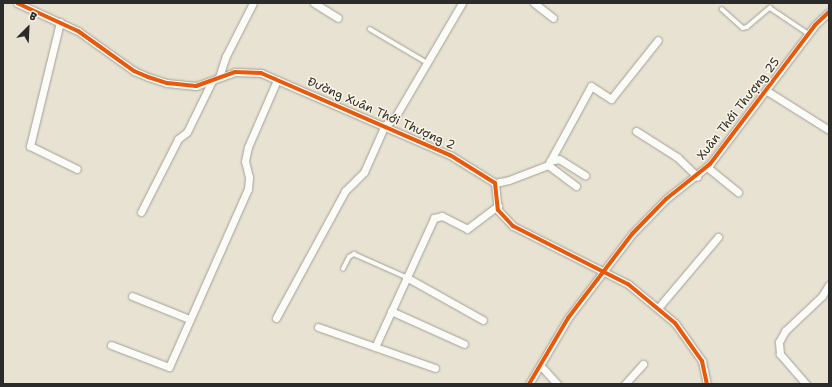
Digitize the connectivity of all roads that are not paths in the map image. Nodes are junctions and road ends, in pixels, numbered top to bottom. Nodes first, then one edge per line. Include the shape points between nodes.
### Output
1 (17, 3) edge
2 (314, 3) edge
3 (462, 3) edge
4 (534, 3) edge
5 (251, 4) edge
6 (722, 10) dead end
7 (829, 12) edge
8 (338, 18) dead end
9 (553, 18) dead end
10 (60, 22) junction
11 (370, 29) dead end
12 (809, 34) junction
13 (658, 40) dead end
14 (426, 62) junction
15 (220, 77) junction
16 (277, 80) junction
17 (212, 81) junction
18 (767, 91) junction
19 (385, 125) junction
20 (829, 130) edge
21 (636, 132) dead end
22 (549, 163) junction
23 (707, 167) junction
24 (77, 168) dead end
25 (585, 175) dead end
26 (697, 176) junction
27 (494, 182) junction
28 (576, 186) dead end
29 (738, 192) dead end
30 (498, 206) junction
31 (141, 212) dead end
32 (718, 237) dead end
33 (343, 269) dead end
34 (604, 270) junction
35 (406, 277) junction
36 (829, 285) edge
37 (132, 296) dead end
38 (658, 308) junction
39 (391, 311) junction
40 (276, 318) dead end
41 (189, 319) junction
42 (483, 320) dead end
43 (318, 327) dead end
44 (464, 344) dead end
45 (111, 346) dead end
46 (375, 346) junction
47 (643, 364) dead end
48 (541, 366) junction
49 (435, 368) dead end
50 (529, 384) edge
51 (557, 384) edge
52 (625, 384) edge
53 (706, 384) edge
54 (806, 384) edge

1 - 10 street, Đường Xuân Thới Thượng 2
2 - 8 street
3 - 14 street
4 - 9 street
5 - 15 street via 226,56
6 - 12 lane via 739,25 747,28 770,8
7 - 12 street, Xuân Thới Thượng 25
10 - 17 street, Đường Xuân Thới Thượng 2 via 78,31 134,71 148,77 182,86 196,86
10 - 24 street via 30,145
11 - 14 lane
12 - 18 street, Xuân Thới Thượng 25
13 - 22 street via 611,99 591,86
14 - 19 street via 394,119
15 - 16 street, Đường Xuân Thới Thượng 2 via 235,72 250,72 261,73
15 - 17 street, Đường Xuân Thới Thượng 2
16 - 19 street, Đường Xuân Thới Thượng 2
16 - 41 street via 248,148 248,190
17 - 31 street via 187,132 178,139
18 - 20 street
18 - 23 street, Xuân Thới Thượng 25
19 - 27 street, Đường Xuân Thới Thượng 2 via 450,155
19 - 40 street via 364,172 345,192
21 - 26 street via 677,157
22 - 25 street via 559,159
22 - 27 street via 509,180
22 - 28 street
23 - 26 street, Xuân Thới Thượng 25
23 - 29 street
26 - 34 street, Xuân Thới Thượng 25 via 650,214
27 - 30 street
30 - 34 street via 504,218 518,229
30 - 35 street via 467,229 442,216 434,218
32 - 38 street
33 - 35 lane via 349,257 354,254
34 - 38 street via 628,284
34 - 48 street, Xuân Thới Thượng 25 via 568,318
35 - 39 street
35 - 42 street
36 - 54 street via 822,296 784,331 779,342 780,354
37 - 41 street
38 - 53 street via 688,338 702,361
39 - 44 street
39 - 46 street
41 - 45 street via 169,367
43 - 46 street
46 - 49 street
47 - 52 street
48 - 50 street, Xuân Thới Thượng 25
48 - 51 street

